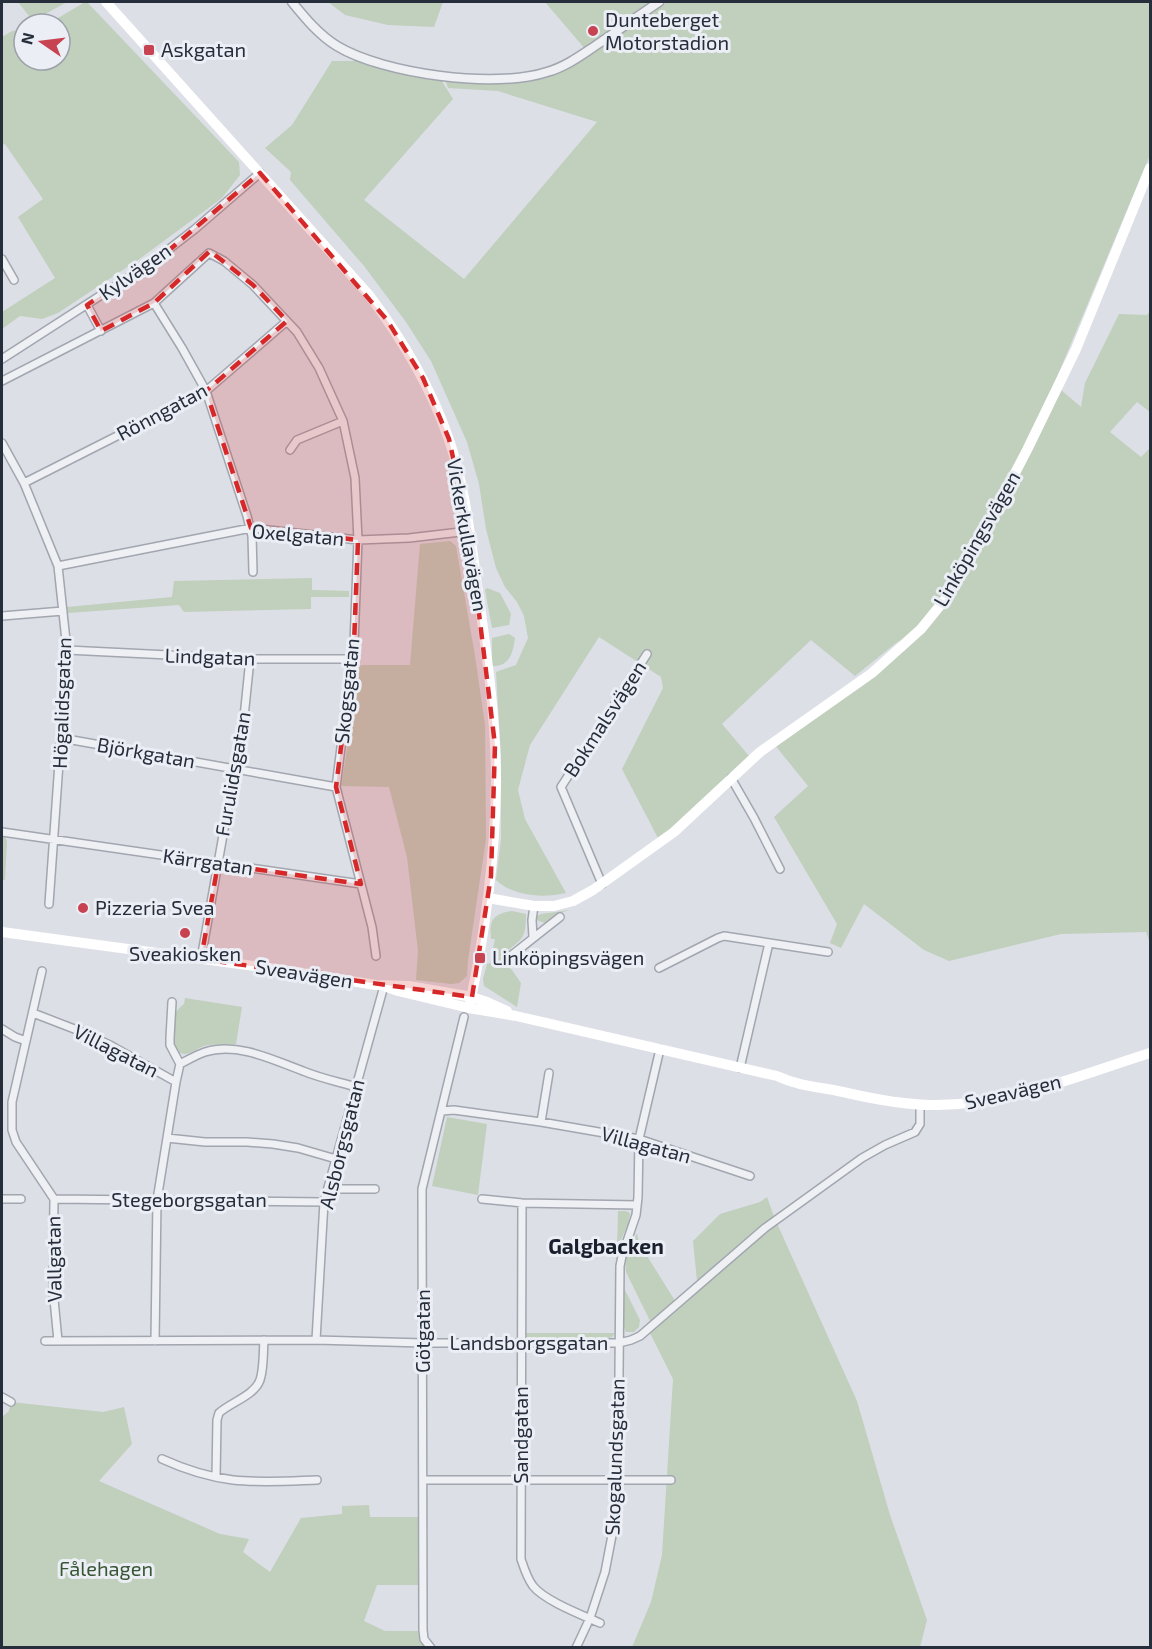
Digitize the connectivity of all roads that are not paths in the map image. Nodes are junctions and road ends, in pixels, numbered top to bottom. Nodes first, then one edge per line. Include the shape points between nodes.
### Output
1 (106, 2) edge
2 (292, 2) edge
3 (659, 2) edge
4 (1150, 168) edge
5 (260, 173) junction
6 (2, 259) edge
7 (14, 280) dead end
8 (154, 303) junction
9 (87, 305) junction
10 (287, 321) junction
11 (101, 330) junction
12 (2, 359) edge
13 (2, 381) edge
14 (206, 391) junction
15 (343, 422) junction
16 (2, 443) edge
17 (290, 450) dead end
18 (24, 483) junction
19 (250, 528) junction
20 (469, 531) junction
21 (358, 540) junction
22 (58, 566) junction
23 (254, 572) dead end
24 (63, 611) junction
25 (2, 616) edge
26 (67, 650) junction
27 (647, 654) dead end
28 (250, 659) junction
29 (352, 659) junction
30 (62, 738) junction
31 (235, 768) junction
32 (731, 778) junction
33 (336, 787) junction
34 (2, 832) edge
35 (55, 840) junction
36 (218, 864) junction
37 (780, 869) dead end
38 (361, 884) junction
39 (602, 884) junction
40 (488, 898) junction
41 (49, 904) dead end
42 (534, 906) junction
43 (560, 917) dead end
44 (2, 932) edge
45 (533, 937) junction
46 (46, 938) junction
47 (2, 939) edge
48 (769, 943) junction
49 (828, 952) dead end
50 (376, 956) dead end
51 (508, 958) dead end
52 (201, 959) junction
53 (659, 968) dead end
54 (42, 971) dead end
55 (384, 986) junction
56 (172, 1002) dead end
57 (468, 1008) junction
58 (33, 1013) junction
59 (2, 1029) edge
60 (26, 1041) junction
61 (660, 1049) junction
62 (1150, 1053) edge
63 (180, 1064) junction
64 (740, 1068) junction
65 (549, 1073) dead end
66 (177, 1082) junction
67 (356, 1087) junction
68 (920, 1105) junction
69 (442, 1110) junction
70 (540, 1122) junction
71 (167, 1138) junction
72 (639, 1139) junction
73 (336, 1159) junction
74 (750, 1176) dead end
75 (328, 1189) junction
76 (375, 1190) dead end
77 (482, 1198) dead end
78 (2, 1199) edge
79 (21, 1199) dead end
80 (54, 1199) junction
81 (157, 1200) junction
82 (324, 1202) junction
83 (522, 1203) junction
84 (637, 1205) junction
85 (264, 1340) junction
86 (316, 1340) junction
87 (45, 1341) dead end
88 (58, 1341) junction
89 (155, 1341) junction
90 (423, 1343) junction
91 (521, 1343) junction
92 (619, 1343) junction
93 (2, 1397) edge
94 (11, 1402) dead end
95 (162, 1459) dead end
96 (216, 1477) junction
97 (424, 1479) junction
98 (317, 1480) dead end
99 (521, 1480) junction
100 (618, 1480) junction
101 (671, 1480) dead end
102 (590, 1618) junction
103 (600, 1623) dead end
104 (431, 1647) edge
105 (576, 1647) edge

1 - 5 main road, Vickerkullavägen
2 - 3 street via 324,37 358,57 419,72 498,79 532,76 561,67
4 - 32 main road, Linköpingsvägen via 1058,388 986,530 947,597 889,660 760,752
5 - 9 street, Kylvägen via 168,251
5 - 20 main road, Vickerkullavägen via 369,295 405,345 449,439
6 - 7 street
8 - 10 street, Skogsgatan via 212,253 269,300
8 - 11 street
8 - 14 street
9 - 11 street
9 - 12 street, Kylvägen
10 - 14 street, Rönngatan
10 - 15 street, Skogsgatan via 319,368
11 - 13 street
14 - 18 street, Rönngatan
14 - 19 street
15 - 17 street via 297,440
15 - 21 street, Skogsgatan via 355,478
16 - 18 street, Högalidsgatan
18 - 22 street, Högalidsgatan
19 - 21 street, Oxelgatan
19 - 22 street, Oxelgatan
19 - 23 street
20 - 21 street, Oxelgatan
20 - 40 main road, Vickerkullavägen via 495,745 495,819
21 - 29 street, Skogsgatan
22 - 24 street, Högalidsgatan
24 - 25 street
24 - 26 street, Högalidsgatan
26 - 28 street, Lindgatan
26 - 30 street, Högalidsgatan
27 - 39 street, Bokmalsvägen via 561,787
28 - 29 street, Lindgatan
28 - 31 street, Furulidsgatan
29 - 33 street, Skogsgatan
30 - 31 street, Björkgatan
30 - 35 street, Högalidsgatan
31 - 33 street, Björkgatan
31 - 36 street, Furulidsgatan
32 - 37 street
32 - 39 main road, Linköpingsvägen via 675,832
33 - 38 street, Skogsgatan
34 - 35 street, Kärrgatan
35 - 36 street, Kärrgatan
35 - 41 street, Högalidsgatan
36 - 38 street, Kärrgatan
36 - 52 street, Furulidsgatan
38 - 50 street, Skogsgatan
39 - 42 main road, Linköpingsvägen via 566,904
40 - 42 main road, Linköpingsvägen
40 - 57 main road, Vickerkullavägen
42 - 45 street
43 - 45 street
44 - 46 main road, Sveavägen
45 - 51 street
46 - 47 main road, Sveavägen
46 - 52 main road, Sveavägen
48 - 49 street
48 - 53 street via 724,936
48 - 64 street
52 - 55 main road, Sveavägen
54 - 58 street
55 - 57 main road, Sveavägen via 409,986
55 - 67 street, Alsborgsgatan
56 - 63 street via 170,1038
57 - 61 main road, Sveavägen via 487,1002 516,1016
57 - 69 street, Götgatan
58 - 60 street
58 - 66 street, Villagatan via 110,1045
59 - 60 street
60 - 80 street, Vallgatan via 12,1102 12,1130 16,1143
61 - 64 main road, Sveavägen
61 - 72 street, Skogalundsgatan
62 - 68 main road, Sveavägen via 998,1099
63 - 66 street, Villagatan
63 - 67 street, Villagatan via 206,1052 236,1050 266,1056
64 - 68 main road, Sveavägen via 806,1086
65 - 70 street
66 - 71 street
67 - 73 street, Alsborgsgatan
68 - 92 street, Landsborgsgatan via 920,1124 915,1132 862,1158 765,1228 640,1335
69 - 70 street, Villagatan
69 - 90 street, Götgatan via 422,1190
70 - 72 street, Villagatan
71 - 73 street via 273,1144
71 - 81 street
72 - 74 street, Villagatan
72 - 84 street, Skogalundsgatan
73 - 75 street, Alsborgsgatan
75 - 76 street
75 - 82 street, Alsborgsgatan
77 - 83 street
78 - 79 street
80 - 81 street, Stegeborgsgatan
80 - 88 street, Vallgatan via 53,1289
81 - 82 street, Stegeborgsgatan
81 - 89 street
82 - 86 street, Alsborgsgatan
83 - 84 street
83 - 91 street, Sandgatan
84 - 92 street, Skogalundsgatan via 620,1266
85 - 86 street, Landsborgsgatan
85 - 89 street, Landsborgsgatan
85 - 96 street via 262,1370 256,1386 219,1413
86 - 90 street, Landsborgsgatan
87 - 88 street, Landsborgsgatan
88 - 89 street, Landsborgsgatan
90 - 91 street, Landsborgsgatan
90 - 97 street, Götgatan
91 - 92 street, Landsborgsgatan
91 - 99 street, Sandgatan
92 - 100 street, Skogalundsgatan
93 - 94 street
95 - 96 street
96 - 98 street
97 - 99 street
97 - 104 street, Götgatan via 423,1630
99 - 100 street
99 - 102 street, Sandgatan via 521,1559 526,1574 542,1595
100 - 101 street
100 - 102 street, Skogalundsgatan via 612,1543
102 - 103 street, Sandgatan
102 - 105 street, Skogalundsgatan

